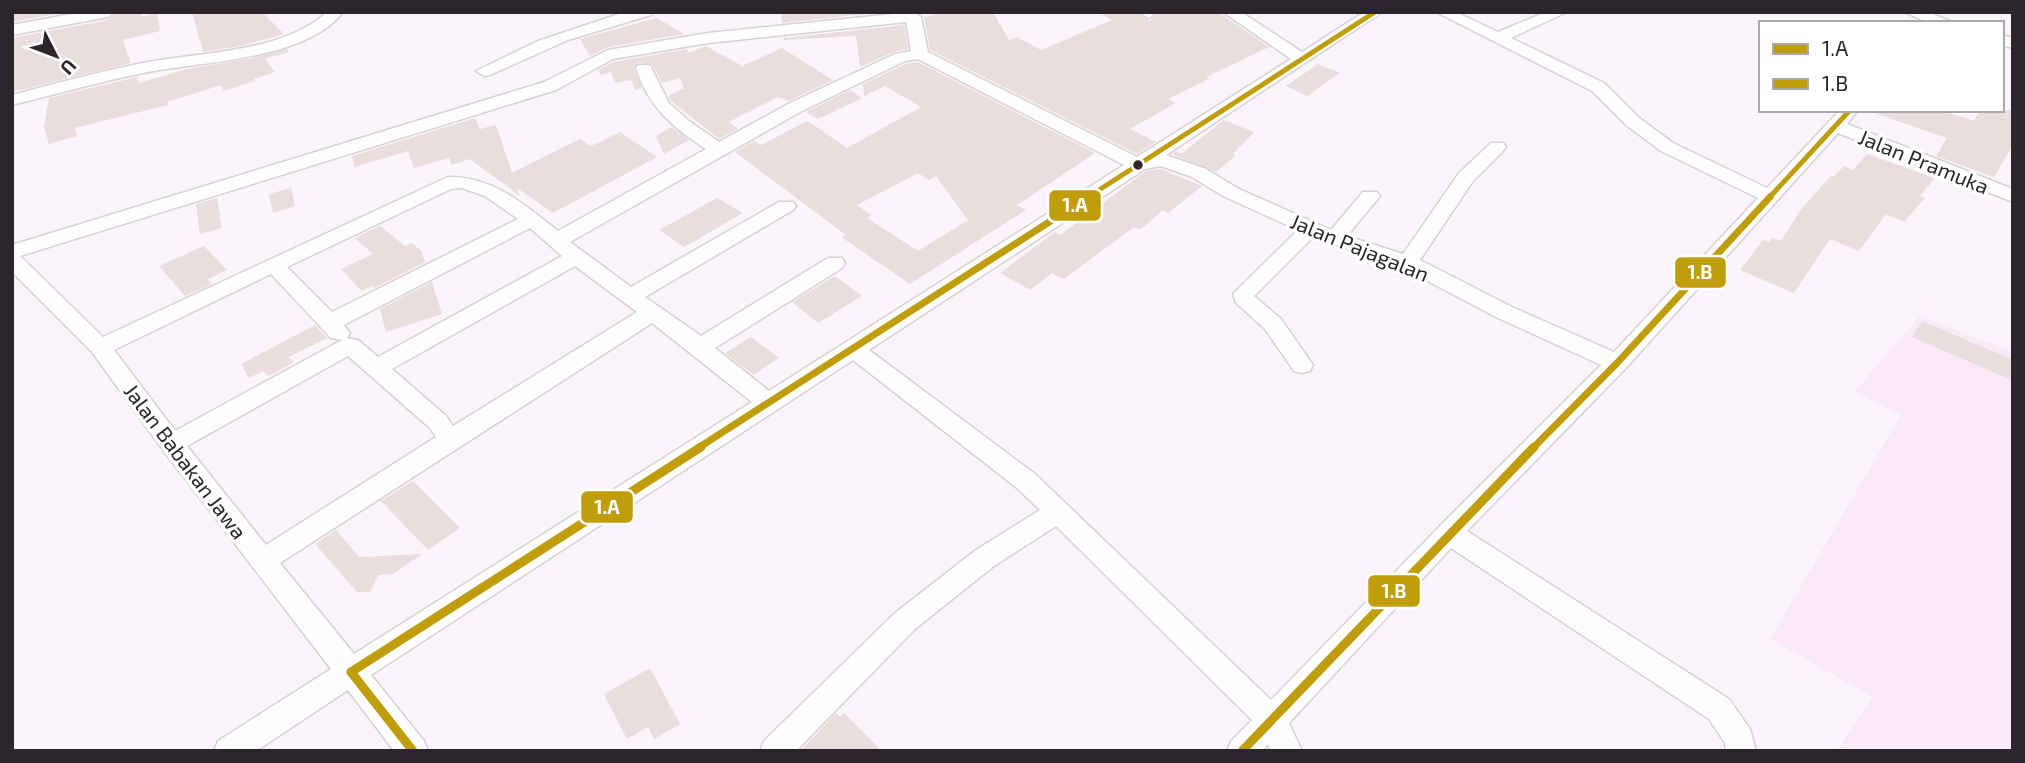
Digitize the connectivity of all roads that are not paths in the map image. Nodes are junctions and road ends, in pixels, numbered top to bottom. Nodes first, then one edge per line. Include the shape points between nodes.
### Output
1 (108, 12) edge
2 (336, 12) edge
3 (646, 12) edge
4 (934, 12) edge
5 (1230, 12) edge
6 (1375, 12) edge
7 (1443, 12) edge
8 (1560, 12) edge
9 (1911, 12) edge
10 (913, 14) edge
11 (1940, 19) edge
12 (12, 30) edge
13 (1499, 37) junction
14 (920, 54) junction
15 (1302, 59) junction
16 (644, 68) dead end
17 (484, 71) dead end
18 (12, 100) edge
19 (1846, 114) edge
20 (1497, 147) dead end
21 (718, 149) junction
22 (1139, 165) junction
23 (1370, 196) dead end
24 (2013, 196) edge
25 (1769, 197) junction
26 (786, 206) dead end
27 (531, 220) junction
28 (1310, 229) junction
29 (1334, 239) junction
30 (557, 241) junction
31 (12, 252) edge
32 (576, 257) junction
33 (12, 260) edge
34 (1408, 262) junction
35 (835, 263) dead end
36 (274, 265) junction
37 (631, 296) junction
38 (653, 312) junction
39 (329, 323) junction
40 (350, 345) junction
41 (100, 346) junction
42 (700, 347) junction
43 (853, 349) junction
44 (1617, 363) junction
45 (1302, 365) dead end
46 (376, 368) junction
47 (769, 402) junction
48 (450, 440) junction
49 (170, 444) junction
50 (1058, 512) junction
51 (1449, 533) junction
52 (262, 561) junction
53 (351, 672) junction
54 (1272, 720) junction
55 (229, 751) edge
56 (413, 751) edge
57 (775, 751) edge
58 (1242, 751) edge
59 (1287, 751) edge
60 (1741, 751) edge

1 - 12 street
2 - 18 street via 318,29 278,43
3 - 17 street via 598,22 543,42
4 - 10 street
5 - 15 street
6 - 15 street
7 - 13 street
8 - 13 street
9 - 11 street
10 - 14 street
10 - 31 street via 708,38 608,55 550,86
13 - 25 street via 1598,87 1667,147
14 - 21 street via 871,71
14 - 22 street
15 - 22 street
16 - 21 street via 670,117
19 - 24 street, Jalan Pramuka
19 - 25 street
20 - 34 street via 1466,177
21 - 30 street
22 - 28 street, Jalan Pajagalan via 1162,160 1199,173
22 - 43 street
23 - 29 street
25 - 44 street
26 - 37 street
27 - 30 street
27 - 36 street via 475,183 448,183
27 - 39 street
28 - 29 street, Jalan Pajagalan
28 - 45 street via 1243,294 1273,324
29 - 34 street, Jalan Pajagalan
30 - 32 street
32 - 37 street
32 - 46 street
33 - 41 street, Jalan Babakan Jawa
34 - 44 street, Jalan Pajagalan
35 - 42 street
36 - 39 street
36 - 41 street
37 - 38 street
38 - 42 street
38 - 48 street
39 - 40 street
40 - 46 street
40 - 49 street
41 - 49 street, Jalan Babakan Jawa
42 - 47 street
43 - 47 street
43 - 50 street via 1026,481
44 - 51 street
46 - 48 street via 438,422
47 - 53 street
48 - 52 street
49 - 52 street, Jalan Babakan Jawa
50 - 54 street
50 - 57 street via 985,558 905,621
51 - 54 street
51 - 60 street via 1719,709 1739,739
52 - 53 street, Jalan Babakan Jawa
53 - 55 street
53 - 56 street, Jalan Babakan Jawa
54 - 58 street
54 - 59 street

